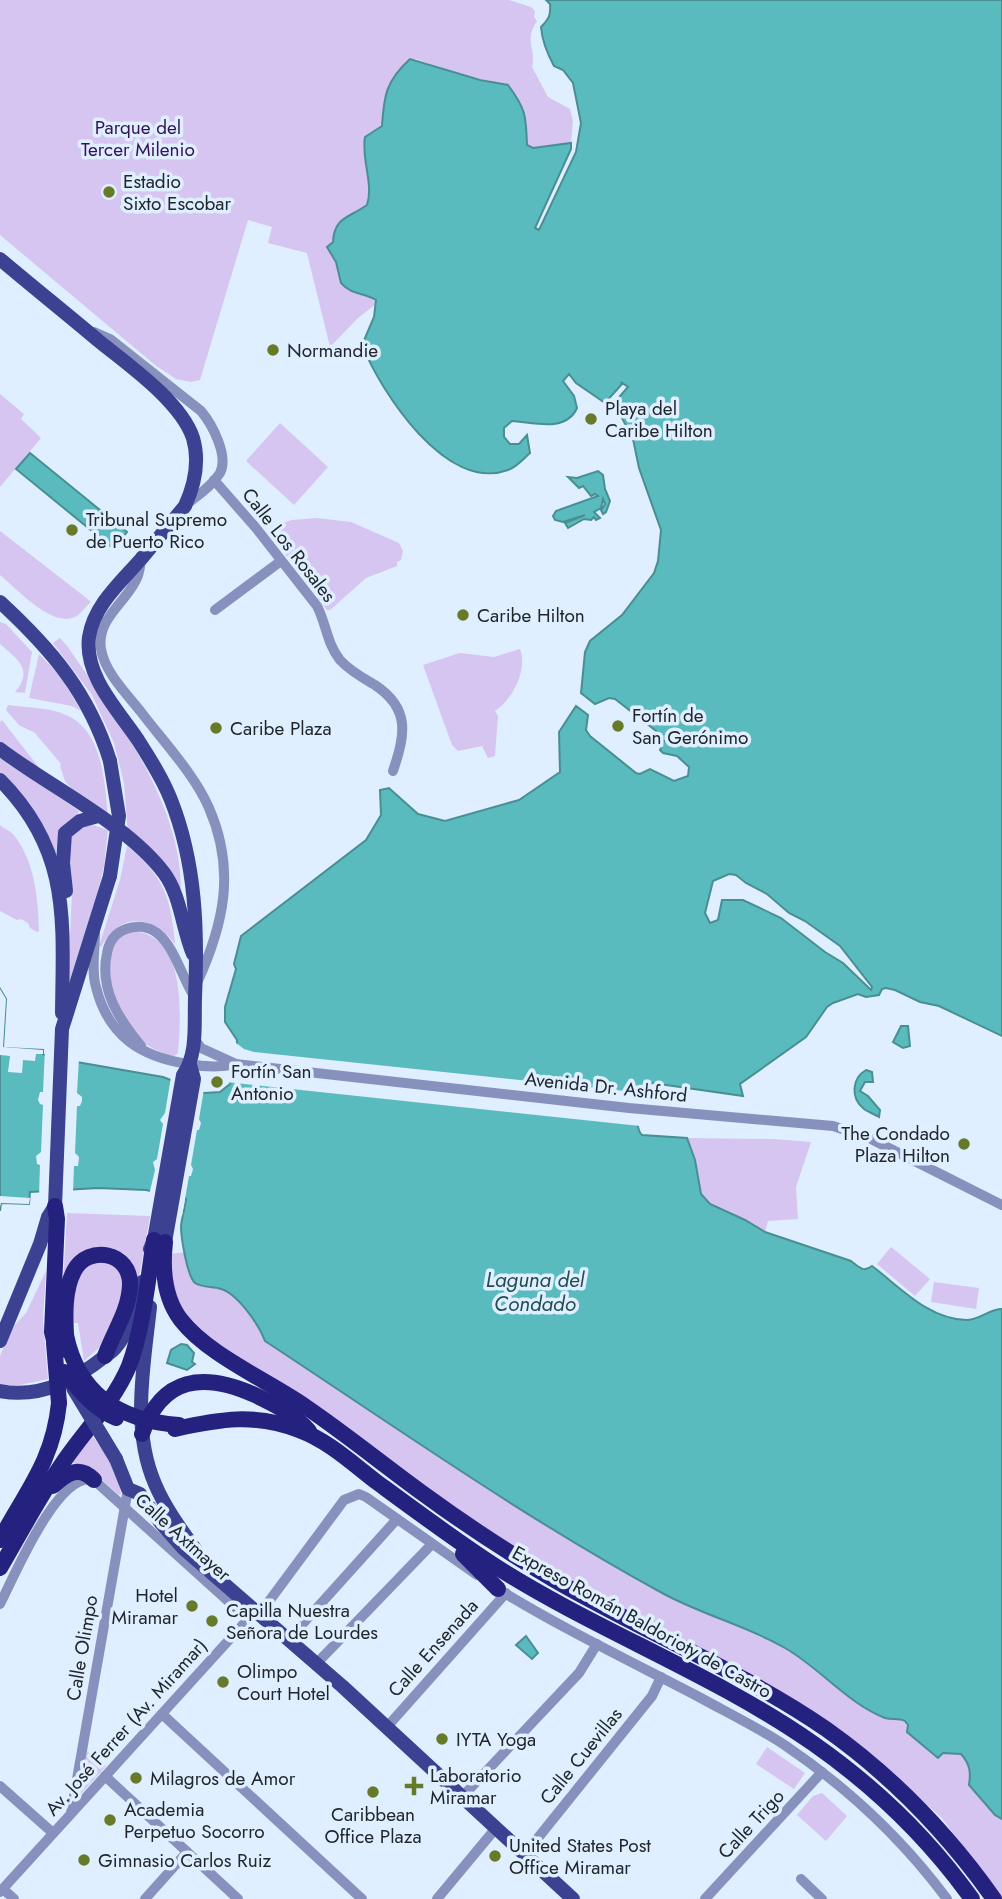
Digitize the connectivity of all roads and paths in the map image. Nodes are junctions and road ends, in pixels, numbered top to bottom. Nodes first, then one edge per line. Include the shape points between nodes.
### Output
1 (0, 259) edge
2 (85, 328) junction
3 (214, 480) junction
4 (185, 506) junction
5 (141, 559) junction
6 (281, 561) junction
7 (0, 602) edge
8 (215, 610) dead end
9 (0, 749) edge
10 (393, 771) dead end
11 (0, 780) edge
12 (98, 816) junction
13 (63, 917) junction
14 (95, 930) junction
15 (196, 959) junction
16 (196, 992) junction
17 (62, 1029) junction
18 (194, 1038) junction
19 (147, 1053) junction
20 (236, 1065) junction
21 (189, 1073) junction
22 (1002, 1205) edge
23 (55, 1206) junction
24 (160, 1241) junction
25 (60, 1339) junction
26 (0, 1341) edge
27 (105, 1356) junction
28 (64, 1372) junction
29 (0, 1391) edge
30 (177, 1427) junction
31 (142, 1434) junction
32 (315, 1437) junction
33 (94, 1480) junction
34 (128, 1489) junction
35 (44, 1494) junction
36 (125, 1508) junction
37 (397, 1519) junction
38 (434, 1524) junction
39 (0, 1540) edge
40 (432, 1544) junction
41 (0, 1568) edge
42 (209, 1568) junction
43 (502, 1591) junction
44 (0, 1604) edge
45 (253, 1615) junction
46 (289, 1639) junction
47 (597, 1644) junction
48 (317, 1663) junction
49 (662, 1677) junction
50 (162, 1714) junction
51 (386, 1728) junction
52 (822, 1772) junction
53 (105, 1776) junction
54 (0, 1786) edge
55 (462, 1797) junction
56 (71, 1813) junction
57 (496, 1828) junction
58 (53, 1833) junction
59 (187, 1852) junction
60 (525, 1854) junction
61 (801, 1879) dead end
62 (351, 1889) junction
63 (1, 1890) edge
64 (14, 1899) edge
65 (145, 1899) edge
66 (238, 1899) edge
67 (343, 1899) edge
68 (362, 1899) edge
69 (436, 1899) edge
70 (573, 1899) edge
71 (705, 1899) edge
72 (822, 1899) edge
73 (947, 1899) edge
74 (972, 1899) edge
75 (994, 1899) edge

1 - 2 main road
2 - 3 street via 110,339 201,411 211,423 221,452 222,470
2 - 4 main road via 159,390 187,426 197,457
3 - 4 street
3 - 6 street, Calle Los Rosales
4 - 5 main road
5 - 15 main road via 101,606 89,636 91,665 171,799 186,845
5 - 16 street via 136,582 104,625 101,648 120,685 209,807 224,858 223,904
6 - 8 street
6 - 10 street, Calle Los Rosales via 317,606 341,661 394,702 404,732
7 - 14 main road, bridge via 46,647 75,684 110,761 119,816 110,876
9 - 12 main road
11 - 13 main road via 41,834 58,884
12 - 13 main road via 80,821 65,833
12 - 15 main road via 133,841 164,873
13 - 17 main road
14 - 17 main road
14 - 19 street via 95,984 101,1003 122,1037
15 - 16 main road
16 - 18 main road
16 - 19 street via 185,982 172,951 157,933 132,926 114,936 105,965 109,995 125,1027
17 - 23 main road
18 - 20 street via 201,1048
18 - 21 main road
19 - 21 street, Avenida Dr. Ashford
20 - 21 street, Avenida Dr. Ashford
20 - 22 street, Avenida Dr. Ashford via 833,1126 858,1133
21 - 24 main road
23 - 25 highway via 52,1319
23 - 26 main road
24 - 27 main road via 148,1251 129,1322 115,1349
24 - 31 main road
24 - 35 highway via 130,1363 112,1398
24 - 75 highway, Expreso Román Baldorioty de Castro via 170,1301 190,1331 289,1395 525,1562 746,1681 826,1730 919,1809
25 - 27 highway via 68,1286 79,1264 100,1254 120,1260 129,1274 128,1297
25 - 28 highway, bridge
25 - 30 highway, bridge via 79,1373 103,1399 131,1415
25 - 39 highway, bridge via 56,1430 38,1476
27 - 29 main road via 76,1378 41,1391
28 - 30 highway, bridge via 88,1401 113,1417
28 - 34 main road, bridge via 116,1459
30 - 32 highway, Expreso Román Baldorioty de Castro via 255,1419
31 - 32 highway via 164,1396 191,1382 208,1381 237,1387 282,1407
31 - 42 main road via 159,1493
32 - 38 highway, Expreso Román Baldorioty de Castro
33 - 35 highway via 83,1472 68,1473
33 - 36 street, Calle Axtmayer
33 - 44 street via 73,1484 47,1514
34 - 36 street, Calle Olimpo
34 - 42 main road via 140,1494 171,1536
35 - 41 highway
36 - 45 street, Calle Axtmayer
36 - 56 street, Calle Olimpo
37 - 40 street, Av. José Ferrer (Av. Miramar)
37 - 45 street, Av. José Ferrer (Av. Miramar) via 359,1494 344,1500 267,1604
37 - 46 street
38 - 43 highway
38 - 74 highway, Expreso Román Baldorioty de Castro via 521,1582 738,1697 814,1744 890,1807
40 - 43 street, Av. José Ferrer (Av. Miramar)
40 - 48 street
42 - 45 main road
43 - 47 street, Av. José Ferrer (Av. Miramar)
43 - 51 street, Calle Ensenada
45 - 46 main road
45 - 50 street, Av. José Ferrer (Av. Miramar)
46 - 48 main road
47 - 49 street, Av. José Ferrer (Av. Miramar)
47 - 55 street via 579,1673
48 - 51 main road
49 - 52 street, Av. José Ferrer (Av. Miramar) via 750,1724
49 - 60 street, Calle Cuevillas via 652,1696
50 - 53 street, Av. José Ferrer (Av. Miramar)
50 - 62 street
51 - 55 main road
52 - 71 street, Calle Trigo
52 - 73 street, Av. José Ferrer (Av. Miramar) via 868,1810
53 - 56 street, Av. José Ferrer (Av. Miramar)
53 - 59 street
54 - 58 street
55 - 57 main road
56 - 58 street, Av. José Ferrer (Av. Miramar)
57 - 60 main road
57 - 69 street
58 - 63 street, Av. José Ferrer (Av. Miramar)
59 - 65 street
59 - 66 street
60 - 70 main road
61 - 72 street
62 - 67 street
62 - 68 street
63 - 64 street

